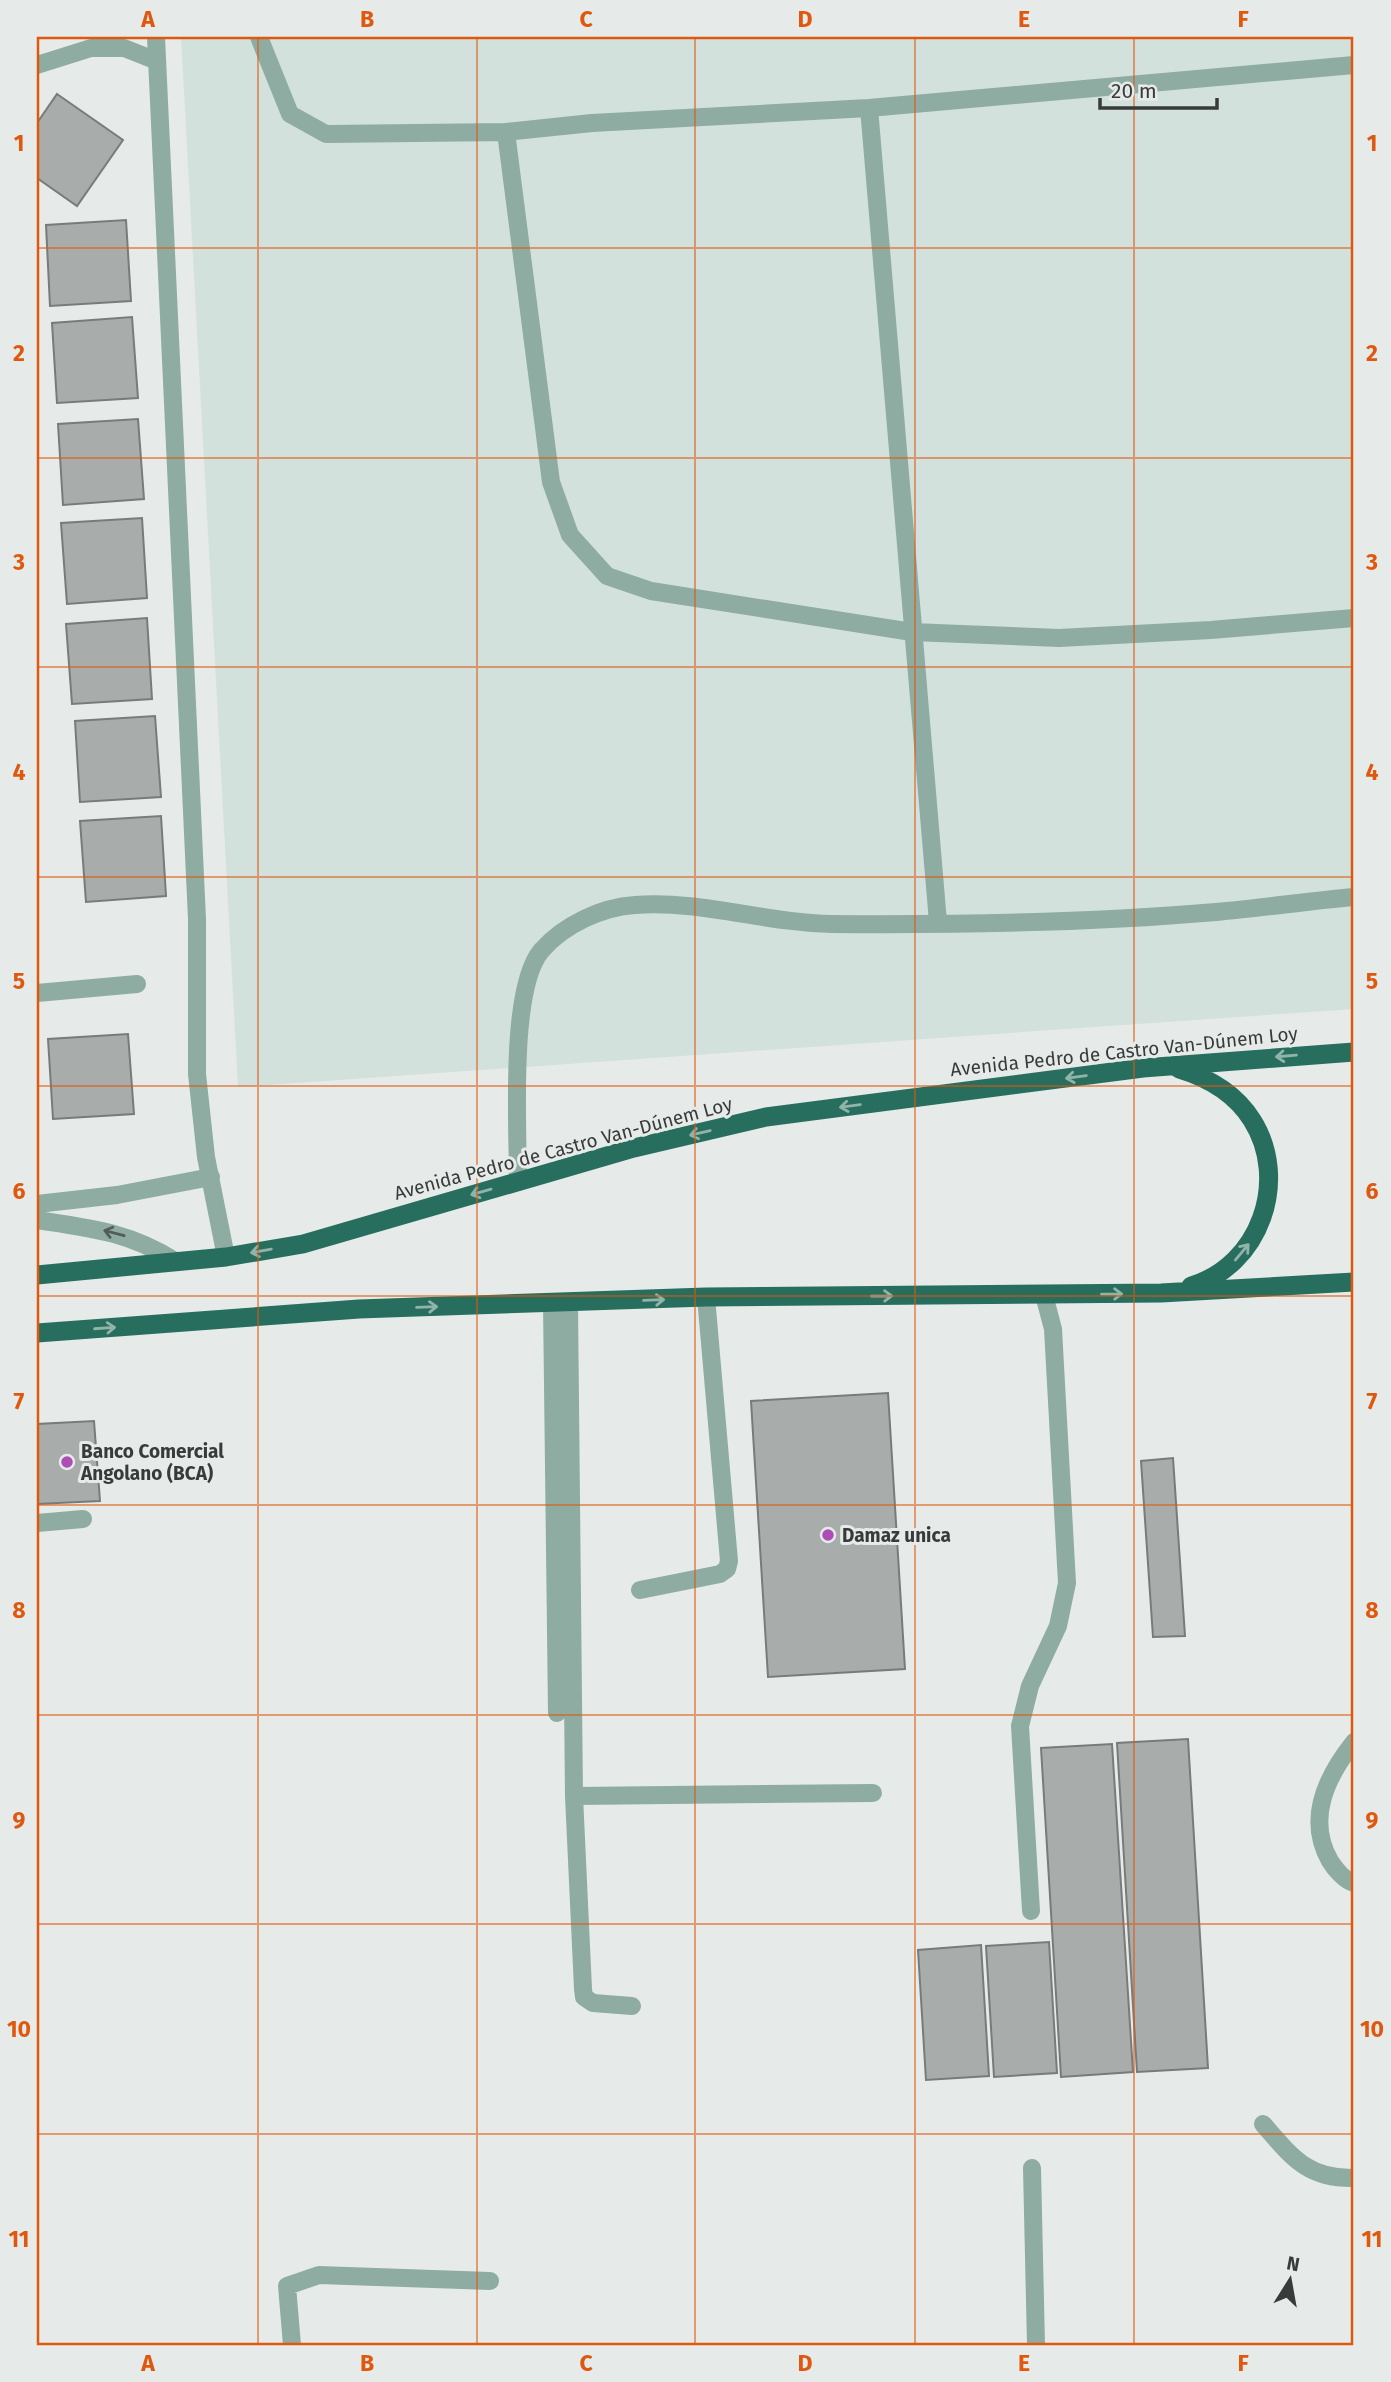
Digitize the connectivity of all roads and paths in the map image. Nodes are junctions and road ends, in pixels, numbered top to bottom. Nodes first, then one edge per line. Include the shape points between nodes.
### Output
1 (156, 37) edge
2 (259, 37) edge
3 (157, 61) junction
4 (37, 65) edge
5 (1354, 65) edge
6 (869, 108) junction
7 (506, 132) junction
8 (1354, 618) edge
9 (912, 632) junction
10 (1354, 897) edge
11 (938, 922) junction
12 (137, 984) dead end
13 (37, 993) edge
14 (1354, 1052) edge
15 (1143, 1068) junction
16 (211, 1177) junction
17 (518, 1182) junction
18 (37, 1204) edge
19 (37, 1220) edge
20 (226, 1257) junction
21 (176, 1261) junction
22 (37, 1275) edge
23 (1354, 1282) edge
24 (1161, 1293) junction
25 (1044, 1294) junction
26 (706, 1297) junction
27 (560, 1303) junction
28 (37, 1333) edge
29 (83, 1519) dead end
30 (37, 1523) edge
31 (640, 1590) dead end
32 (557, 1713) dead end
33 (1354, 1742) edge
34 (873, 1793) dead end
35 (574, 1796) junction
36 (1354, 1882) edge
37 (1031, 1911) dead end
38 (632, 2007) dead end
39 (1263, 2124) dead end
40 (1032, 2168) dead end
41 (1354, 2178) edge
42 (490, 2281) dead end
43 (292, 2345) edge
44 (1036, 2345) edge

1 - 3 street
2 - 7 street via 290,114 326,134
3 - 4 street via 124,48 91,48
3 - 16 street via 197,905 197,1074
5 - 6 street
6 - 7 street
6 - 9 street
7 - 9 street via 551,482 570,535 607,576 650,591
8 - 9 street via 1059,638
9 - 11 street
10 - 11 street via 1215,912
11 - 17 street via 814,924 694,907 634,905 577,921 540,952 522,999
12 - 13 street
14 -> 15 highway, Avenida Pedro de Castro Van-Dúnem Loy
15 -> 17 highway, Avenida Pedro de Castro Van-Dúnem Loy via 766,1117
24 -> 15 highway via 1197,1285 1241,1254 1261,1224 1269,1171 1252,1120 1228,1093 1179,1069
16 - 18 street
16 - 20 street
17 -> 20 highway, Avenida Pedro de Castro Van-Dúnem Loy via 303,1244
21 -> 19 street via 146,1243 110,1231
20 - 21 highway, Avenida Pedro de Castro Van-Dúnem Loy
21 - 22 highway, Avenida Pedro de Castro Van-Dúnem Loy
23 - 24 highway
25 -> 24 highway
26 -> 25 highway
25 - 37 street via 1053,1329 1067,1583 1058,1626 1030,1686 1020,1726
27 -> 26 highway
26 - 31 street via 729,1561 720,1574
28 -> 27 highway via 359,1309
27 - 32 street
27 - 35 street
29 - 30 street
33 - 36 street via 1322,1794 1318,1839 1332,1865
34 - 35 street
35 - 38 street via 584,1997 593,2003
39 - 41 street via 1312,2173 1331,2179
40 - 44 street
42 - 43 street via 319,2275 287,2286

